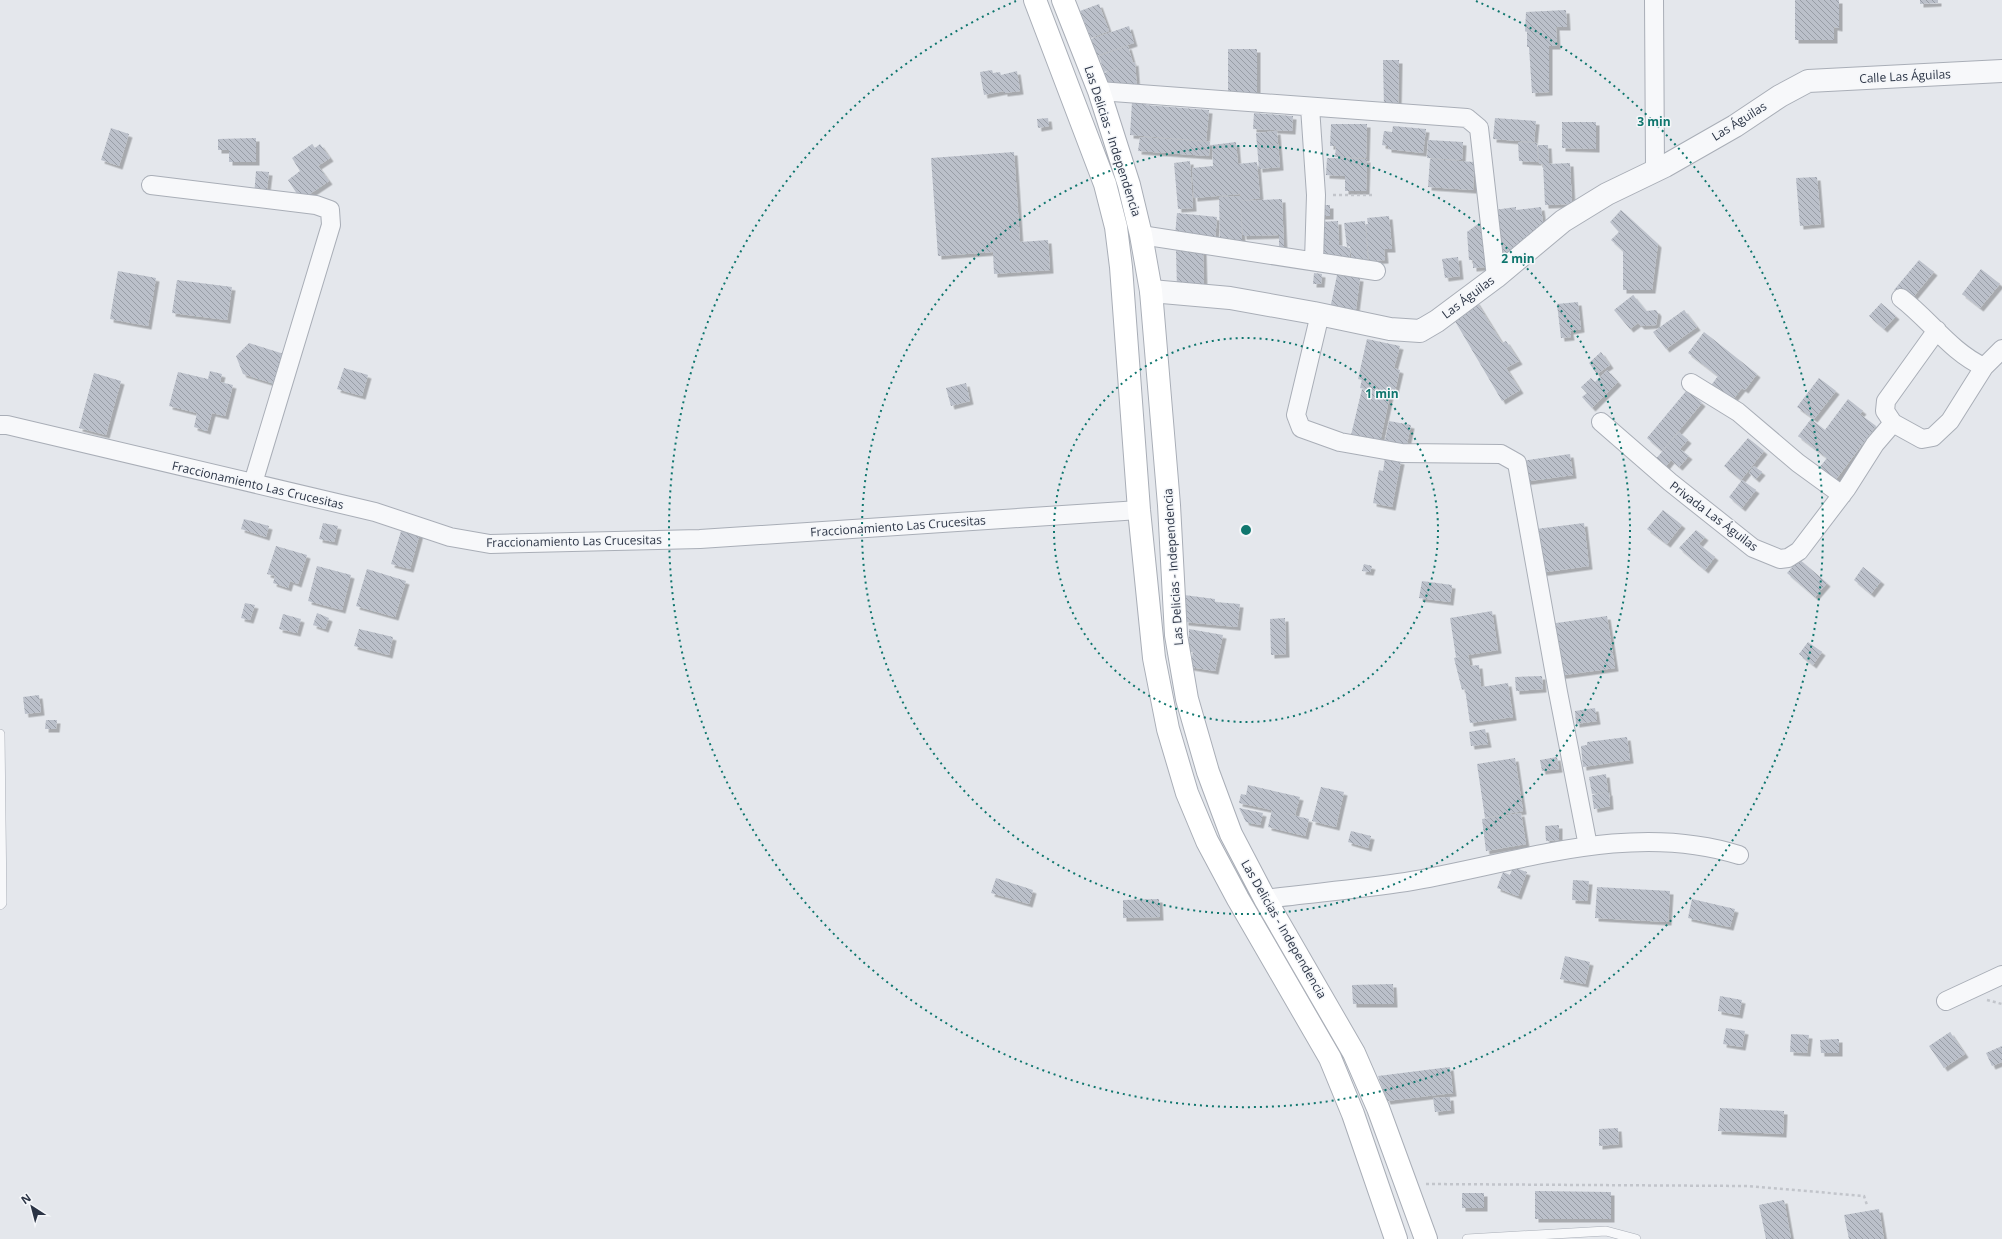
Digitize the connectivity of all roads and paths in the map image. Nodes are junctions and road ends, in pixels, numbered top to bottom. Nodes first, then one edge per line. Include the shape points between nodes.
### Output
1 (1036, 0) edge
2 (1063, 0) edge
3 (1654, 0) edge
4 (2002, 71) edge
5 (1808, 81) joint
6 (1099, 91) junction
7 (1310, 107) junction
8 (1655, 170) junction
9 (151, 185) dead end
10 (1316, 195) junction
11 (1375, 195) dead end
12 (1141, 235) junction
13 (1314, 260) junction
14 (1376, 271) dead end
15 (1496, 277) junction
16 (1151, 291) junction
17 (1901, 298) dead end
18 (1320, 314) junction
19 (1937, 330) junction
20 (2002, 349) edge
21 (1984, 368) junction
22 (1691, 383) dead end
23 (1889, 417) junction
24 (1601, 422) dead end
25 (0, 424) edge
26 (1163, 442) junction
27 (1134, 443) junction
28 (253, 483) junction
29 (1842, 495) junction
30 (1138, 510) junction
31 (0, 734) edge
32 (1588, 846) junction
33 (1739, 855) dead end
34 (1265, 899) junction
35 (0, 905) edge
36 (2002, 975) edge
37 (1946, 1001) dead end
38 (1406, 1184) junction
39 (1867, 1205) dead end
40 (1396, 1239) edge
41 (1426, 1239) edge
42 (1467, 1239) edge
43 (1636, 1239) edge

1 - 27 main road, Las Delicias - Independencia via 1105,184 1116,227
2 - 6 main road, Las Delicias - Independencia
3 - 8 street
4 - 5 street, Calle Las Águilas
5 - 8 street, Las Águilas via 1735,126
6 - 7 street
6 - 12 main road, Las Delicias - Independencia via 1129,185
7 - 10 street
7 - 15 street via 1467,118 1479,128
8 - 15 street, Las Águilas via 1607,194 1563,221
9 - 28 street via 316,205 330,210 331,225
10 - 11 path
10 - 13 street
12 - 13 street
12 - 16 main road, Las Delicias - Independencia
13 - 14 street
15 - 18 street, Las Águilas via 1420,331 1390,329
16 - 18 street, Las Águilas via 1230,298
16 - 26 main road, Las Delicias - Independencia
17 - 19 street
18 - 32 street via 1296,415 1301,428 1340,442 1402,453 1501,454 1517,463
19 - 21 street via 1955,348
19 - 23 street, Privada Las Águilas via 1886,401
20 - 21 street
21 - 23 street via 1950,421 1933,437 1922,439
22 - 29 street via 1738,412 1798,463
23 - 29 street, Privada Las Águilas
24 - 29 street, Privada Las Águilas via 1670,482 1754,548 1780,559 1788,558 1799,551
25 - 28 street, Fraccionamiento Las Crucesitas
26 - 27 main road
26 - 34 main road, Las Delicias - Independencia via 1176,635 1187,699 1208,772 1231,834
27 - 30 main road, Las Delicias - Independencia
28 - 30 street, Fraccionamiento Las Crucesitas via 375,512 450,537 490,544 700,539
30 - 40 main road, Las Delicias - Independencia via 1154,658 1168,729 1187,793 1238,899 1330,1058 1353,1114
31 - 35 lane
32 - 33 street via 1630,842 1681,844 1720,849
32 - 34 street via 1406,882
34 - 38 main road, Las Delicias - Independencia via 1354,1053 1378,1108
36 - 37 street
38 - 39 path via 1748,1186 1864,1196
38 - 41 main road, Las Delicias - Independencia
42 - 43 lane via 1606,1231

